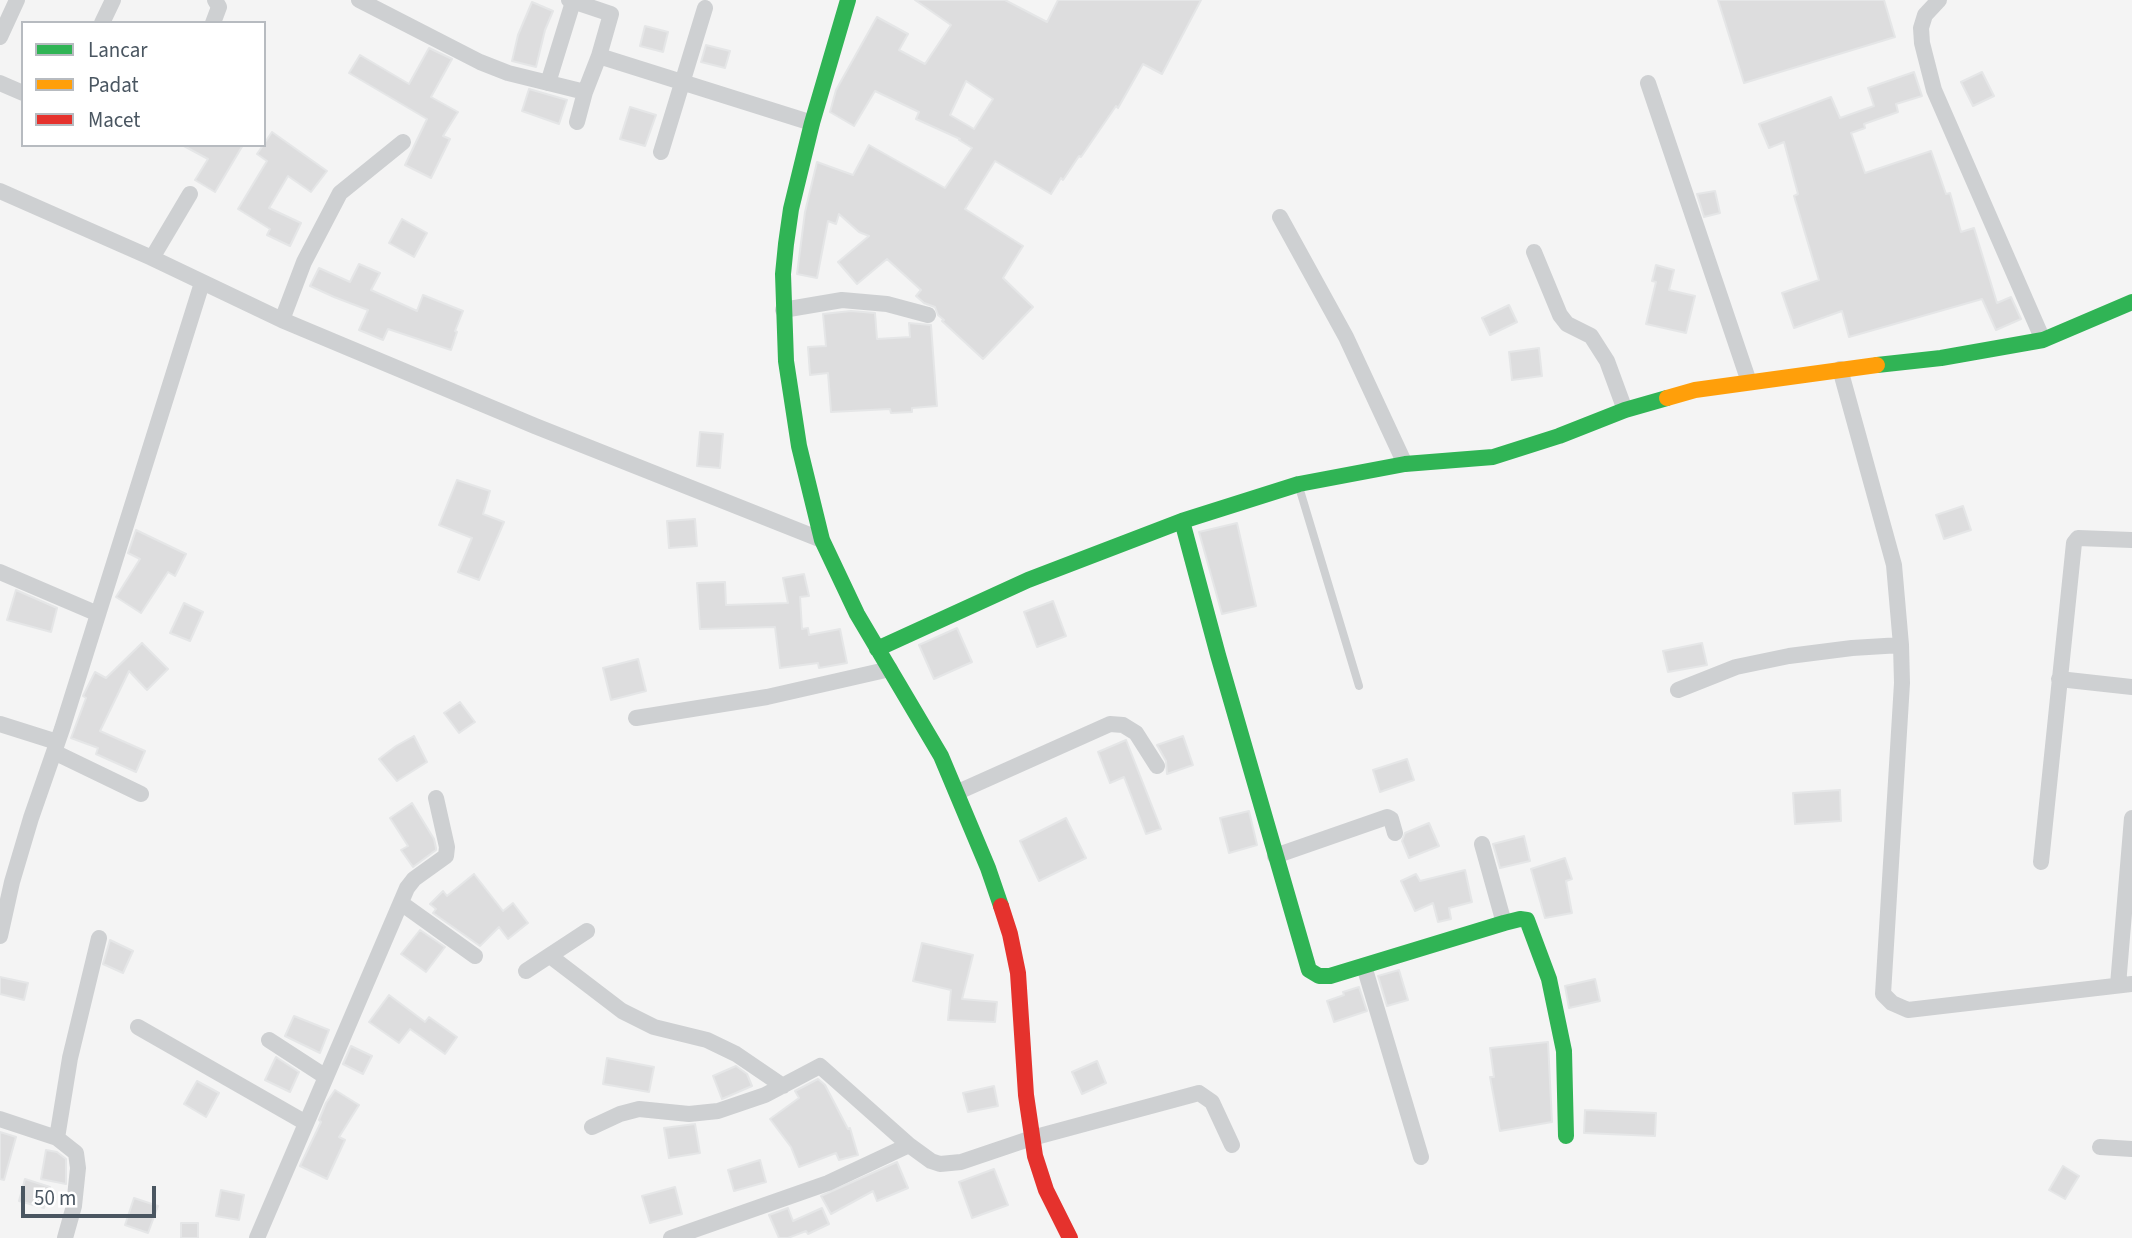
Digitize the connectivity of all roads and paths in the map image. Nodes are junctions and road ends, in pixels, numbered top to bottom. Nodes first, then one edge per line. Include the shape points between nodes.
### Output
1 (17, 0) edge
2 (113, 0) edge
3 (215, 0) edge
4 (359, 0) edge
5 (848, 0) edge
6 (571, 1) edge
7 (1935, 1) edge
8 (613, 7) edge
9 (705, 8) dead end
10 (103, 21) edge
11 (214, 21) edge
12 (2, 28) edge
13 (599, 56) junction
14 (682, 82) junction
15 (0, 83) edge
16 (548, 83) junction
17 (1648, 83) dead end
18 (21, 92) edge
19 (585, 92) junction
20 (577, 121) dead end
21 (812, 123) junction
22 (403, 142) dead end
23 (661, 152) dead end
24 (0, 191) edge
25 (190, 194) dead end
26 (1280, 217) dead end
27 (1534, 252) dead end
28 (152, 258) junction
29 (202, 283) junction
30 (2132, 302) edge
31 (783, 310) junction
32 (928, 315) dead end
33 (282, 320) junction
34 (2043, 340) junction
35 (1840, 369) junction
36 (1749, 382) junction
37 (1625, 410) junction
38 (1405, 464) junction
39 (1299, 484) junction
40 (1182, 520) junction
41 (822, 540) junction
42 (2132, 540) edge
43 (0, 572) edge
44 (99, 614) junction
45 (1901, 645) junction
46 (877, 649) junction
47 (890, 668) junction
48 (2059, 679) junction
49 (1359, 686) dead end
50 (2132, 687) edge
51 (1678, 690) dead end
52 (636, 718) dead end
53 (0, 724) edge
54 (56, 747) junction
55 (1157, 766) dead end
56 (958, 792) junction
57 (141, 794) dead end
58 (436, 798) dead end
59 (2132, 818) edge
60 (1395, 833) dead end
61 (1482, 844) dead end
62 (1275, 856) junction
63 (2041, 862) dead end
64 (401, 903) junction
65 (1504, 923) junction
66 (587, 931) dead end
67 (0, 936) edge
68 (99, 938) dead end
69 (475, 956) dead end
70 (550, 956) junction
71 (1364, 966) junction
72 (526, 971) dead end
73 (2125, 985) edge
74 (138, 1027) dead end
75 (269, 1040) dead end
76 (326, 1077) junction
77 (783, 1086) junction
78 (0, 1119) edge
79 (306, 1123) junction
80 (592, 1127) dead end
81 (1566, 1136) dead end
82 (57, 1138) junction
83 (1032, 1138) junction
84 (909, 1145) junction
85 (1232, 1145) dead end
86 (2100, 1147) dead end
87 (2132, 1149) edge
88 (1421, 1157) dead end
89 (65, 1238) edge
90 (257, 1238) edge
91 (671, 1238) edge
92 (1070, 1238) edge

1 - 12 street
2 - 10 street
3 - 11 street via 219,7
4 - 16 street via 480,62
5 - 21 street
6 - 8 street
6 - 16 street
7 - 34 street via 1921,28 1934,90
8 - 13 street
9 - 14 street
13 - 14 street
13 - 19 street
14 - 21 street
14 - 23 street
15 - 18 street
16 - 19 street
17 - 36 street
19 - 20 street
21 - 31 street via 791,209
22 - 33 street via 340,193 304,262
24 - 28 street
25 - 28 street
26 - 38 street via 1346,337
27 - 37 street via 1560,315 1567,324 1591,336
28 - 29 street
29 - 33 street
29 - 44 street
30 - 34 street
31 - 32 street via 842,300 887,304
31 - 41 street via 799,446
33 - 41 street
34 - 35 street
35 - 36 street
35 - 45 street via 1894,565
36 - 37 street via 1695,390
37 - 38 street via 1493,457
38 - 39 street
39 - 40 street
39 - 49 lane
40 - 46 street via 1028,580
40 - 62 street
41 - 46 street
42 - 48 street via 2078,538 2074,543
43 - 44 street
44 - 54 street
45 - 51 street via 1789,656 1735,667
45 - 73 street via 1883,994 1908,1010
46 - 47 street
47 - 52 street via 767,697
47 - 56 street
48 - 50 street
48 - 63 street
53 - 54 street
54 - 57 street
54 - 67 street via 12,882
55 - 56 street via 1136,733 1110,724
56 - 83 street via 1010,934 1018,973
58 - 64 street via 446,856 411,882
59 - 73 street
60 - 62 street via 1387,817
61 - 65 street
62 - 71 street via 1310,970 1330,976
64 - 69 street
64 - 76 street
65 - 71 street
65 - 81 street via 1520,919 1529,923 1549,979 1564,1051
66 - 70 street
68 - 82 street via 70,1058
70 - 72 street
70 - 77 street via 622,1011 654,1027 707,1040
71 - 88 street
74 - 79 street
75 - 76 street
76 - 79 street
77 - 80 street via 718,1111 689,1114 639,1109
77 - 84 street via 820,1066
78 - 82 street
79 - 90 street
82 - 89 street via 76,1153 78,1161 74,1206
83 - 84 street via 946,1164 932,1161
83 - 85 street via 1199,1093 1212,1102
83 - 92 street via 1039,1173
84 - 91 street via 828,1183
86 - 87 street

